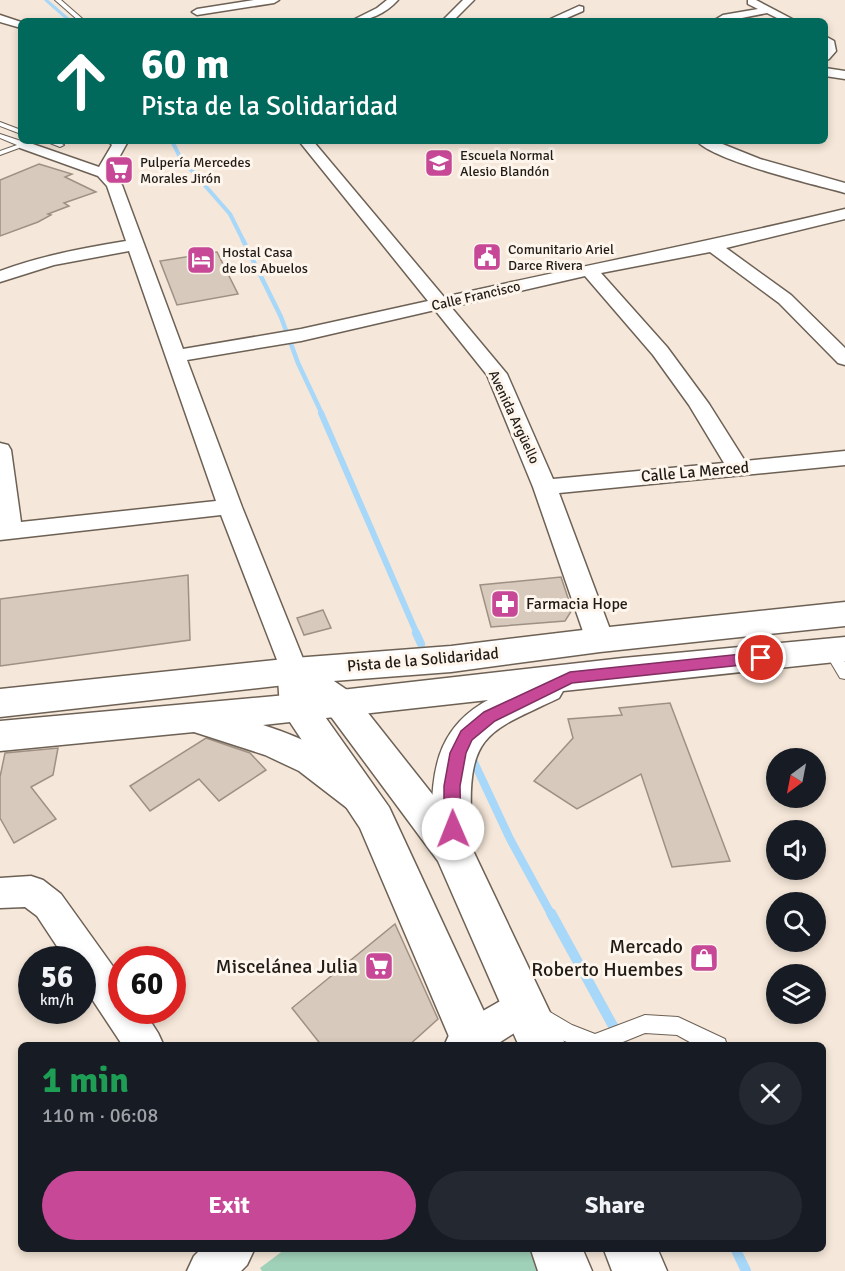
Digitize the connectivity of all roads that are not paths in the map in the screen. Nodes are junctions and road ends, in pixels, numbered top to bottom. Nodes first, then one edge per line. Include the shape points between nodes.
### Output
1 (58, 0) edge
2 (274, 0) edge
3 (393, 0) edge
4 (469, 0) edge
5 (747, 0) edge
6 (580, 4) edge
7 (768, 10) junction
8 (197, 13) edge
9 (0, 18) edge
10 (79, 18) edge
11 (363, 18) edge
12 (450, 18) edge
13 (556, 18) edge
14 (587, 18) edge
15 (725, 18) edge
16 (785, 18) edge
17 (0, 32) edge
18 (828, 72) edge
19 (845, 75) edge
20 (0, 124) edge
21 (18, 134) edge
22 (0, 136) edge
23 (18, 138) edge
24 (18, 144) edge
25 (119, 144) edge
26 (308, 144) edge
27 (710, 144) edge
28 (57, 145) edge
29 (0, 153) edge
30 (103, 173) junction
31 (845, 188) edge
32 (845, 214) edge
33 (827, 219) junction
34 (845, 232) edge
35 (136, 245) junction
36 (713, 246) junction
37 (588, 270) junction
38 (0, 278) edge
39 (441, 304) junction
40 (175, 356) junction
41 (845, 359) edge
42 (0, 450) edge
43 (845, 458) edge
44 (738, 468) junction
45 (545, 487) junction
46 (230, 507) junction
47 (5, 531) edge
48 (845, 614) edge
49 (600, 640) junction
50 (840, 658) edge
51 (294, 671) junction
52 (570, 677) junction
53 (0, 703) edge
54 (341, 704) junction
55 (298, 707) junction
56 (194, 718) junction
57 (0, 736) edge
58 (362, 797) junction
59 (453, 850) junction
60 (0, 893) edge
61 (108, 991) edge
62 (525, 1005) junction
63 (131, 1024) edge
64 (142, 1042) edge
65 (471, 1042) edge
66 (472, 1042) edge
67 (541, 1042) edge
68 (592, 1042) edge
69 (598, 1042) edge
70 (710, 1042) edge
71 (230, 1252) edge
72 (558, 1252) edge
73 (631, 1252) edge
74 (209, 1271) edge
75 (565, 1271) edge
76 (640, 1271) edge

1 - 10 lane
2 - 8 street
3 - 11 street
4 - 12 street
5 - 7 street
6 - 13 street
6 - 14 street
7 - 15 street
7 - 16 street
9 - 17 street via 18,25
18 - 19 street
20 - 21 lane
22 - 23 lane
24 - 29 lane
25 - 30 street
26 - 39 street, Avenida Argüello
27 - 31 street via 756,163
28 - 30 street
30 - 35 street via 114,185
32 - 33 street, Calle Francisco
33 - 34 street
33 - 36 street, Calle Francisco
35 - 38 street via 70,255
35 - 40 street
36 - 37 street, Calle Francisco
36 - 41 street via 785,299
37 - 39 street, Calle Francisco
37 - 44 street via 660,351 699,404
39 - 40 street, Calle Francisco
39 - 45 street, Avenida Argüello via 497,374
40 - 46 street
42 - 47 street
43 - 44 street, Calle La Merced
44 - 45 street, Calle La Merced
45 - 49 street, Avenida Argüello
46 - 47 street
46 - 51 street
48 - 49 main road, Pista de la Solidaridad
49 - 51 main road, Pista de la Solidaridad via 451,659
50 - 52 main road, Pista de la Solidaridad
51 - 53 main road, Pista de la Solidaridad
51 - 54 main road
51 - 55 main road
52 - 54 main road, Pista de la Solidaridad
52 - 59 main road via 489,717 466,736 458,753 452,786
54 - 55 main road, Pista de la Solidaridad
54 - 59 main road
55 - 56 main road, Pista de la Solidaridad
55 - 58 main road
56 - 57 main road, Pista de la Solidaridad
56 - 58 main road via 276,744 312,760
58 - 65 main road
59 - 62 main road
60 - 61 street via 31,891 49,905
62 - 66 street
62 - 67 main road
62 - 68 lane via 566,1032
63 - 64 street
69 - 70 lane via 645,1024 678,1026
71 - 74 street
72 - 75 main road
73 - 76 main road

